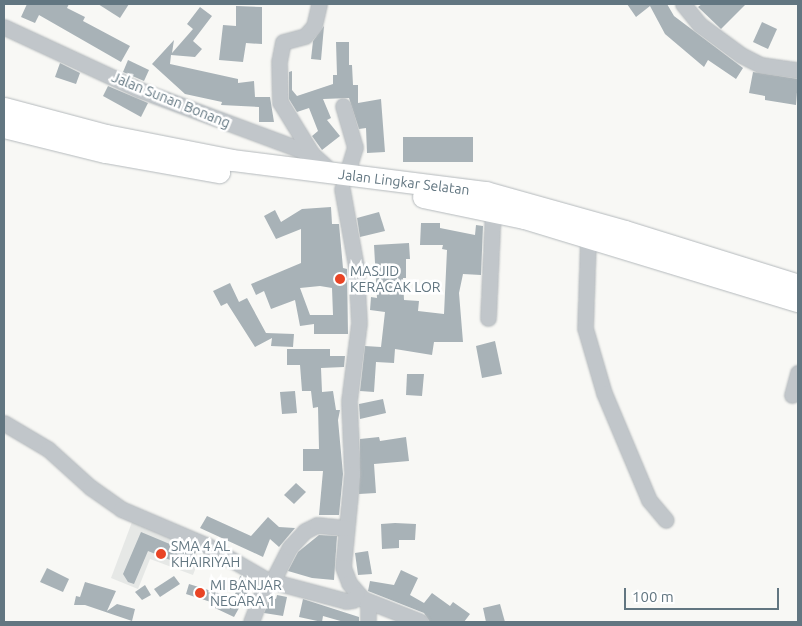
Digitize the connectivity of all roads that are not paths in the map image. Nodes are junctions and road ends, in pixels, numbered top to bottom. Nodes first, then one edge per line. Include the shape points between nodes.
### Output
1 (319, 4) edge
2 (683, 4) edge
3 (4, 27) edge
4 (798, 70) edge
5 (343, 106) dead end
6 (4, 108) edge
7 (4, 127) edge
8 (312, 154) junction
9 (341, 180) junction
10 (493, 209) junction
11 (588, 239) junction
12 (643, 246) junction
13 (798, 285) edge
14 (798, 301) edge
15 (488, 318) dead end
16 (798, 373) edge
17 (792, 395) dead end
18 (4, 423) edge
19 (666, 520) dead end
20 (346, 528) junction
21 (270, 581) junction
22 (363, 598) junction
23 (251, 622) edge
24 (368, 622) edge
25 (421, 622) edge

1 - 8 street via 314,26 305,36 283,42 279,62 280,102
2 - 4 street via 699,24 741,55 761,64
3 - 8 street, Jalan Sunan Bonang via 140,90
5 - 9 street via 355,147
6 - 9 highway, Jalan Lingkar Selatan via 164,148
7 - 9 highway, Jalan Lingkar Selatan via 163,164
8 - 9 street, Jalan Sunan Bonang
9 - 10 highway, Jalan Lingkar Selatan
9 - 12 highway, Jalan Lingkar Selatan via 486,192
9 - 20 street via 356,266 359,310 349,402 352,474
10 - 11 highway, Jalan Lingkar Selatan
10 - 15 street
11 - 12 highway, Jalan Lingkar Selatan
11 - 19 street via 585,328 604,392 649,500
12 - 13 highway, Jalan Lingkar Selatan
12 - 14 highway, Jalan Lingkar Selatan
16 - 17 street
18 - 21 street via 48,449 90,487 121,509 208,546
20 - 21 street via 317,525 305,531 290,547
20 - 22 street via 343,568
21 - 22 street via 346,601
21 - 23 street
22 - 24 street
22 - 25 street

